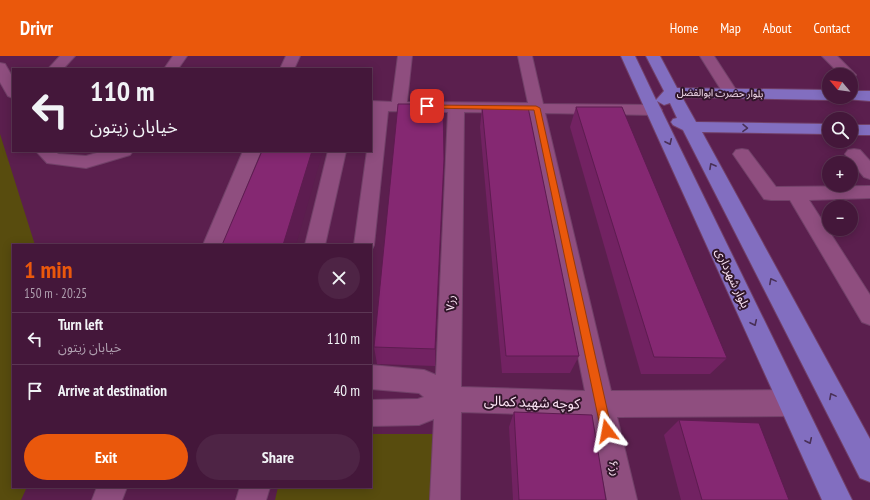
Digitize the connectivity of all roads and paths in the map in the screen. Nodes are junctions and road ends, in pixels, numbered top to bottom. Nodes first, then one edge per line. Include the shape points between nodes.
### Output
1 (68, 56) edge
2 (180, 56) edge
3 (293, 56) edge
4 (405, 56) edge
5 (524, 56) edge
6 (628, 56) edge
7 (653, 56) edge
8 (707, 56) edge
9 (829, 56) edge
10 (0, 67) edge
11 (56, 68) edge
12 (172, 68) edge
13 (287, 68) edge
14 (842, 68) edge
15 (12, 91) edge
16 (672, 92) junction
17 (730, 93) junction
18 (783, 94) junction
19 (822, 95) edge
20 (858, 96) edge
21 (870, 96) edge
22 (376, 106) edge
23 (399, 106) junction
24 (456, 107) junction
25 (536, 108) junction
26 (654, 110) junction
27 (691, 127) junction
28 (804, 129) junction
29 (822, 129) edge
30 (858, 130) edge
31 (870, 130) edge
32 (46, 152) edge
33 (252, 152) edge
34 (336, 152) edge
35 (116, 153) edge
36 (742, 154) dead end
37 (854, 154) dead end
38 (870, 173) edge
39 (870, 192) edge
40 (796, 194) junction
41 (213, 244) edge
42 (315, 244) edge
43 (364, 244) edge
44 (870, 316) edge
45 (372, 377) edge
46 (448, 399) junction
47 (791, 403) junction
48 (600, 404) junction
49 (372, 413) edge
50 (870, 468) edge
51 (112, 488) edge
52 (255, 488) edge
53 (107, 500) edge
54 (251, 500) edge
55 (445, 500) edge
56 (622, 500) edge
57 (837, 500) edge

1 - 11 street
2 - 12 street
3 - 13 street
4 - 23 street
5 - 25 street, رز۶
6 - 26 main road, بلوار شهرداری
7 - 16 main road
8 - 17 street
9 - 14 street
10 - 15 street
16 - 17 main road, بلوار حضرت ابوالفضل
16 - 26 main road, بلوار حضرت ابوالفضل
16 - 27 main road
17 - 18 main road, بلوار حضرت ابوالفضل
18 - 19 main road, بلوار حضرت ابوالفضل
18 - 28 main road via 770,100 773,112
20 - 21 main road
22 - 23 street
22 - 43 street
23 - 24 street
24 - 25 street
24 - 46 street, رز۷
25 - 26 street
25 - 48 street, رز۶
26 - 27 main road
26 -> 47 main road, بلوار شهرداری
27 -> 28 main road
50 -> 27 main road
28 - 29 main road
30 - 31 main road
32 - 35 street via 53,159 86,162
33 - 41 street
34 - 42 street
36 - 40 street via 771,194
37 - 38 street
39 - 40 street
40 - 44 street
45 - 46 street via 424,382
46 - 48 street, کوچه شهید کمالی
46 - 49 street, کوچه شهید کمالی via 419,412
46 - 55 street, رز۷
47 - 48 street, کوچه شهید کمالی
47 -> 57 main road, بلوار شهرداری
48 - 56 street, رز۶
51 - 53 street
52 - 54 street

